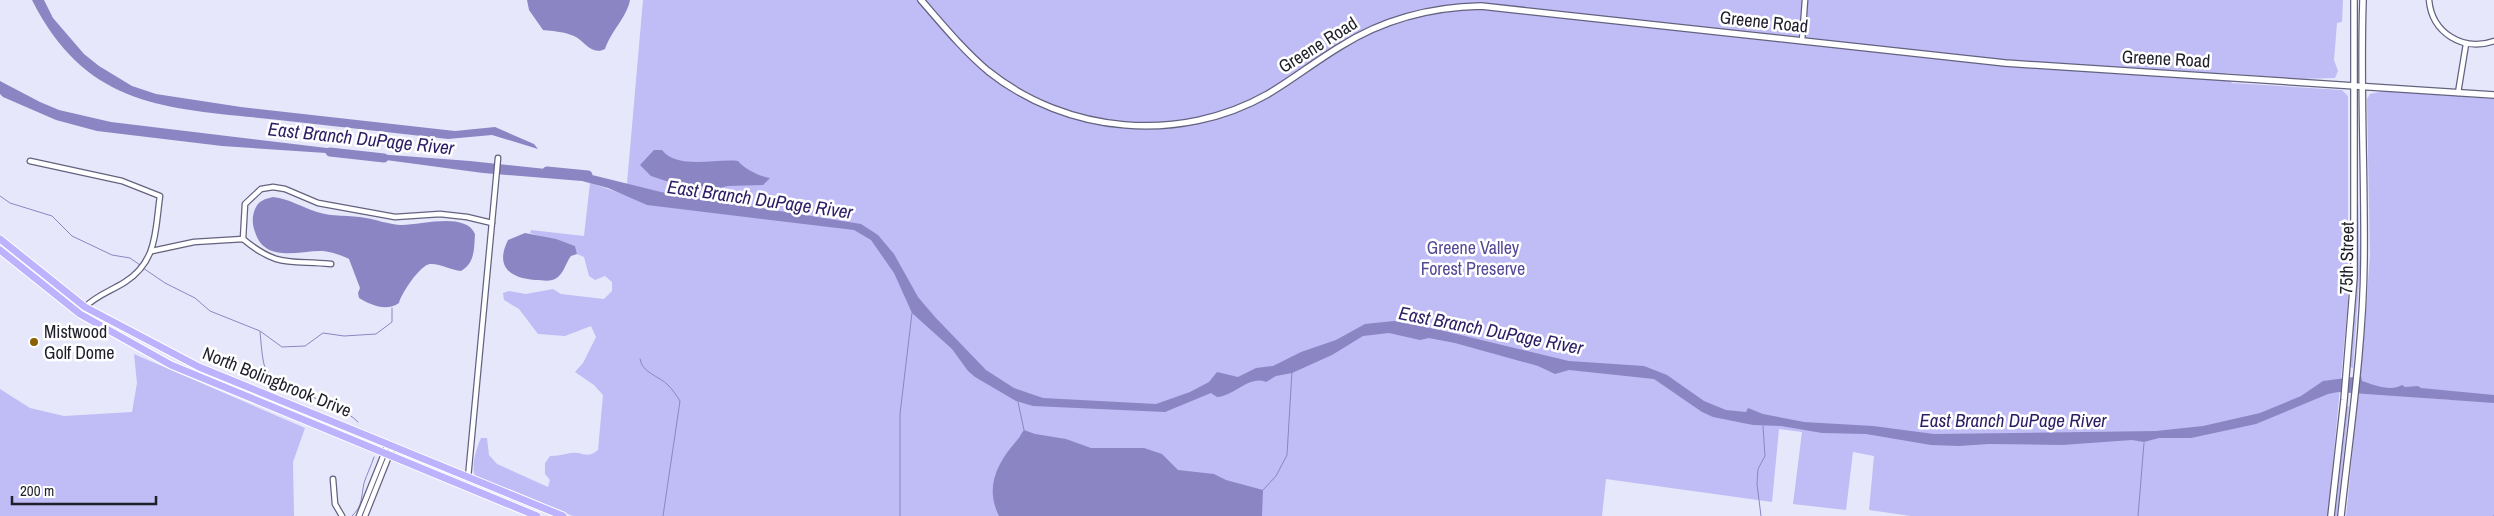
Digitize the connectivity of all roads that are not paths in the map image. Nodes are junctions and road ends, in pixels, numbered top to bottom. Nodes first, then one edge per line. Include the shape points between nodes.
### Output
1 (920, 0) edge
2 (1805, 0) edge
3 (2354, 0) edge
4 (2363, 0) edge
5 (2429, 0) edge
6 (1802, 41) junction
7 (2494, 41) edge
8 (2466, 44) junction
9 (2353, 85) junction
10 (2361, 85) junction
11 (2458, 92) junction
12 (2494, 95) edge
13 (498, 158) dead end
14 (30, 161) dead end
15 (492, 223) junction
16 (243, 238) junction
17 (0, 239) edge
18 (0, 250) edge
19 (152, 251) junction
20 (332, 264) dead end
21 (85, 307) junction
22 (391, 445) junction
23 (387, 454) junction
24 (468, 478) junction
25 (333, 479) dead end
26 (342, 516) edge
27 (359, 516) edge
28 (365, 516) edge
29 (537, 516) edge
30 (563, 516) edge
31 (2331, 516) edge
32 (2340, 516) edge

1 - 6 street, Greene Road via 973,58 1016,90 1070,115 1132,126 1182,124 1233,110 1268,94 1361,34 1399,19 1446,8 1500,7
2 - 6 street
3 - 9 street, 75th Street
4 - 10 street, 75th Street
5 - 8 street via 2433,17 2441,29 2452,39
6 - 9 street, Greene Road via 2088,70
7 - 8 street
8 - 11 street
9 - 10 street, Greene Road
9 - 31 street, 75th Street via 2354,276
10 - 11 street, Greene Road
10 - 32 street, 75th Street via 2364,262 2356,375
11 - 12 street, Greene Road
13 - 15 street
14 - 19 street via 122,182 160,196
15 - 16 street via 440,214 395,217 318,203 298,193 273,188 262,189 245,204
15 - 24 street
16 - 19 street via 194,242
16 - 20 street via 261,254 282,262
17 - 21 main road, North Bolingbrook Drive
18 - 23 main road, North Bolingbrook Drive via 80,314 163,361
19 - 21 street via 139,271
21 - 22 main road, North Bolingbrook Drive via 199,367
22 - 23 street
22 - 24 main road, North Bolingbrook Drive
23 - 27 street
23 - 28 street
23 - 29 main road, North Bolingbrook Drive
24 - 30 main road, North Bolingbrook Drive
25 - 26 street via 335,504

